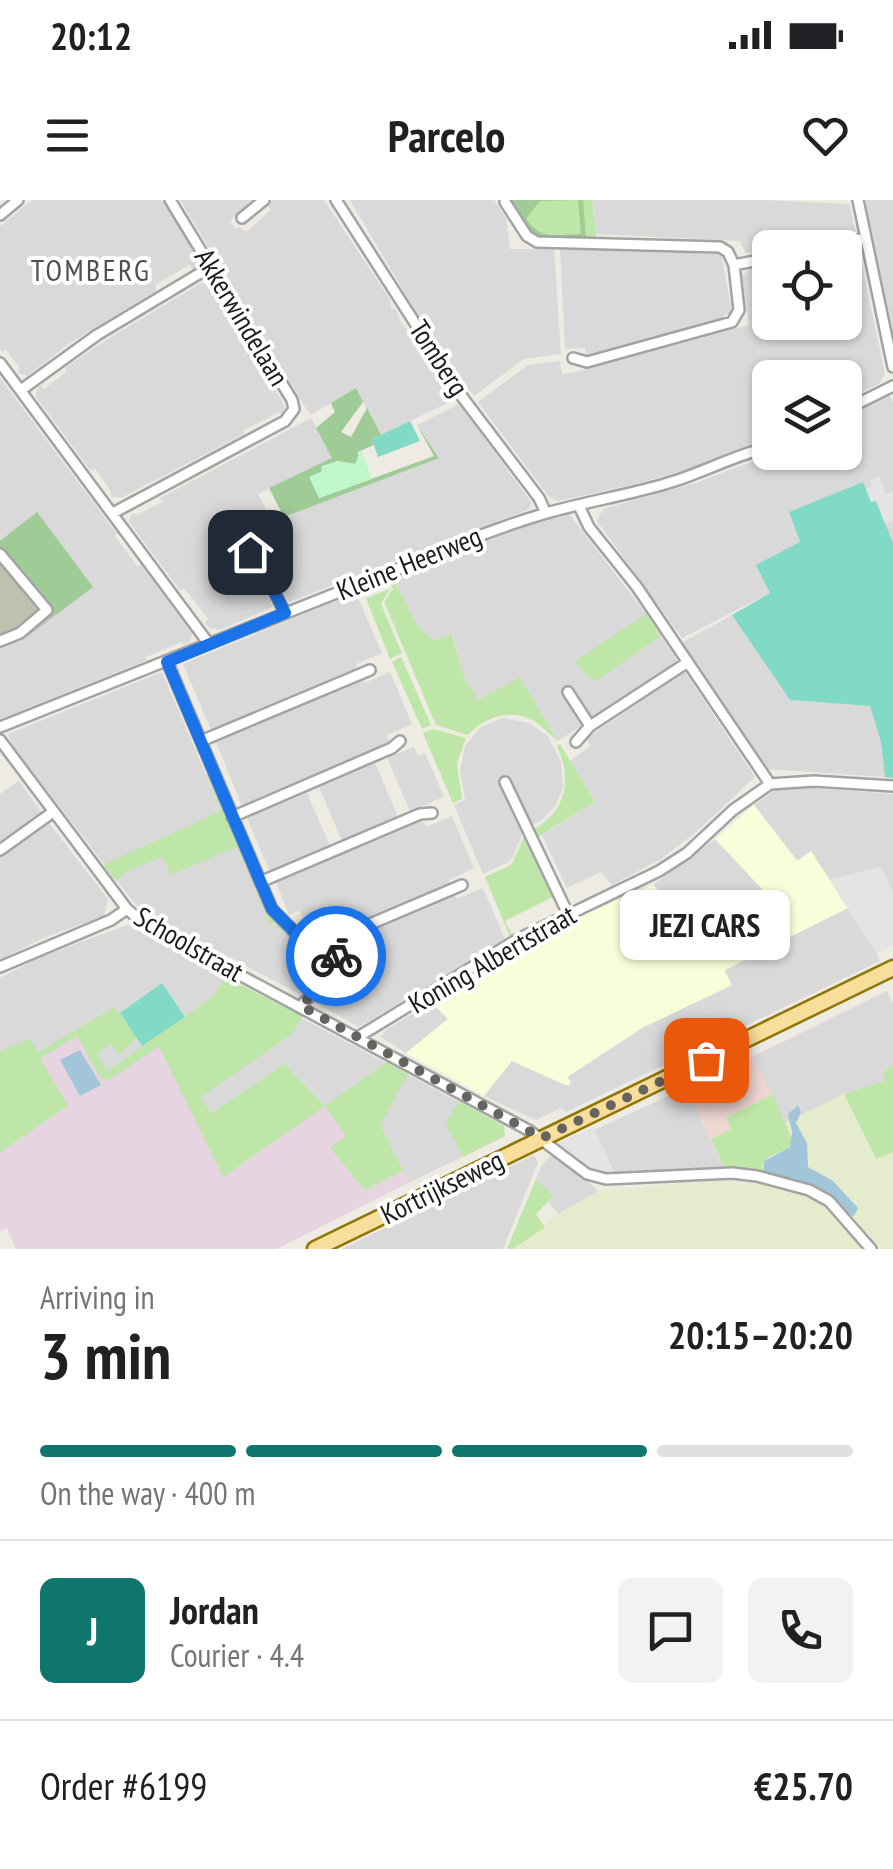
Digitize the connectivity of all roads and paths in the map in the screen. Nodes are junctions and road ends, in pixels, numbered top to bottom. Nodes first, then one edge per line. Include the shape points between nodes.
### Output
1 (18, 200) edge
2 (170, 200) edge
3 (264, 200) edge
4 (336, 200) edge
5 (858, 200) edge
6 (504, 202) edge
7 (0, 214) edge
8 (242, 218) dead end
9 (866, 238) junction
10 (862, 239) edge
11 (752, 262) edge
12 (212, 266) junction
13 (734, 266) junction
14 (573, 358) dead end
15 (0, 363) edge
16 (893, 367) edge
17 (893, 386) edge
18 (21, 390) junction
19 (862, 402) edge
20 (752, 451) edge
21 (579, 506) junction
22 (113, 513) junction
23 (546, 513) junction
24 (246, 550) dead end
25 (0, 554) edge
26 (285, 613) junction
27 (0, 641) edge
28 (209, 644) junction
29 (167, 662) junction
30 (688, 662) junction
31 (370, 670) dead end
32 (568, 692) dead end
33 (590, 726) junction
34 (0, 727) edge
35 (0, 740) edge
36 (202, 741) junction
37 (400, 741) dead end
38 (576, 742) dead end
39 (505, 782) dead end
40 (770, 784) junction
41 (893, 786) edge
42 (54, 812) junction
43 (432, 813) dead end
44 (232, 818) junction
45 (0, 850) edge
46 (260, 882) junction
47 (462, 885) dead end
48 (127, 909) junction
49 (568, 914) junction
50 (329, 946) junction
51 (0, 967) edge
52 (893, 968) edge
53 (301, 1006) junction
54 (358, 1037) junction
55 (542, 1138) junction
56 (316, 1249) edge
57 (871, 1249) edge

1 - 7 street
2 - 12 street, Akkerwindelaan
3 - 8 street
4 - 23 street, Tomberg
5 - 9 street
6 - 13 street via 537,242 720,247
9 - 10 street
9 - 16 street
11 - 13 street
12 - 18 street via 96,335
12 - 22 street, Akkerwindelaan via 292,400 292,415
13 - 14 street via 740,310 732,322 587,362
15 - 18 street
17 - 19 street
18 - 22 street
20 - 21 street, Kleine Heerweg via 668,484
21 - 23 street, Kleine Heerweg
21 - 30 street
22 - 28 street
23 - 26 street, Kleine Heerweg
24 - 26 street via 259,561
25 - 27 street via 47,610
26 - 28 street, Kleine Heerweg
28 - 29 street, Kleine Heerweg
29 - 34 street, Kleine Heerweg
29 - 36 street
30 - 33 street
30 - 40 street
31 - 36 street
32 - 33 street
33 - 38 street
35 - 42 street, Schoolstraat
36 - 44 street
37 - 44 street
39 - 49 street
40 - 41 street
40 - 49 street, Koning Albertstraat via 659,871
42 - 45 street
42 - 48 street, Schoolstraat
43 - 46 street
44 - 46 street
46 - 50 street via 272,909 302,940
47 - 50 street
48 - 51 street
48 - 53 street, Schoolstraat
49 - 54 street, Koning Albertstraat
50 - 53 street via 336,967
52 - 55 main road, Kortrijkseweg
53 - 54 street, Schoolstraat
54 - 55 street, Schoolstraat
55 - 56 main road, Kortrijkseweg
55 - 57 street, Schoolstraat via 587,1174 606,1179 732,1174 809,1190 834,1206

